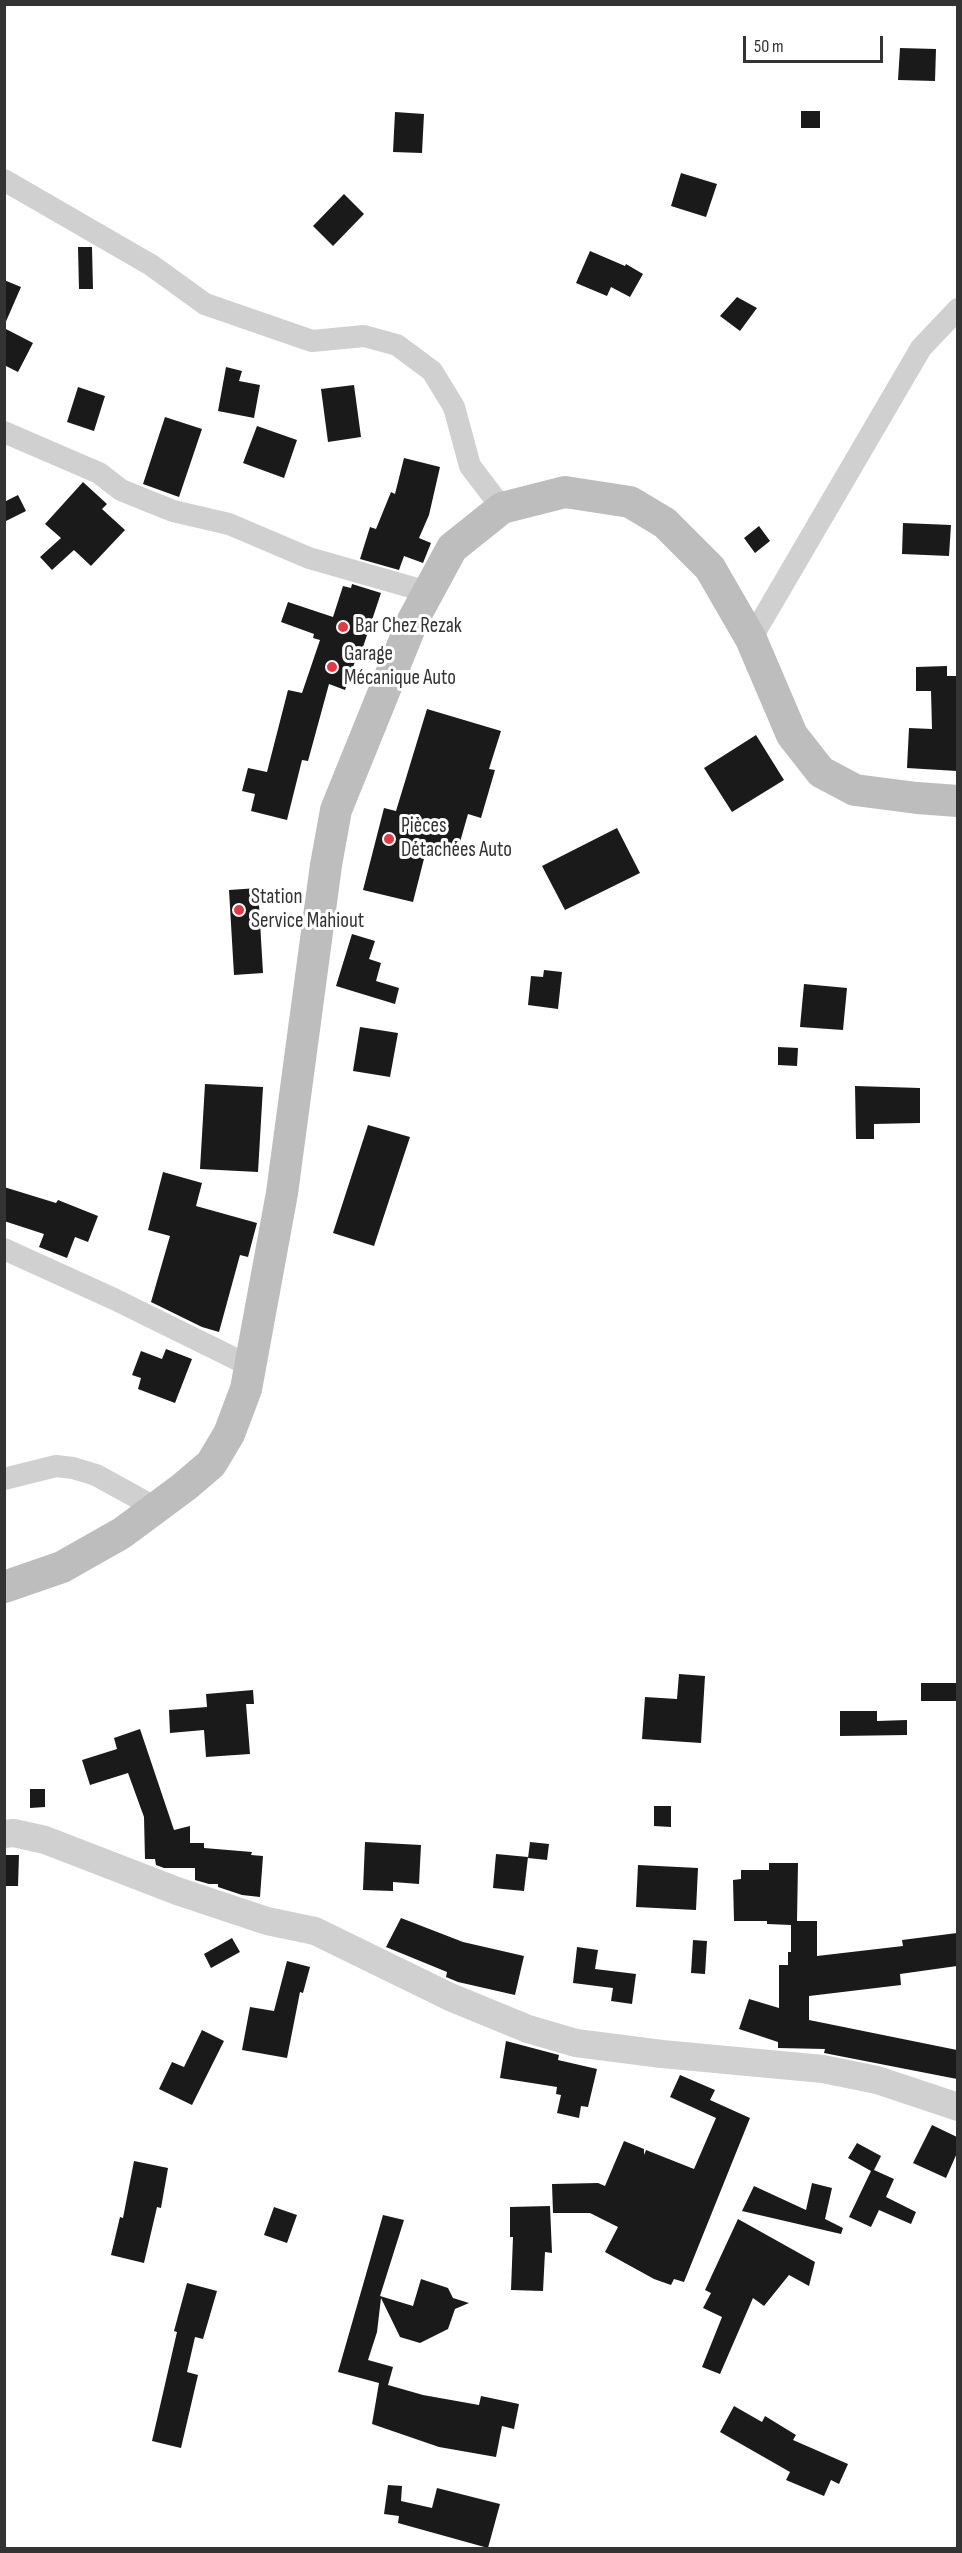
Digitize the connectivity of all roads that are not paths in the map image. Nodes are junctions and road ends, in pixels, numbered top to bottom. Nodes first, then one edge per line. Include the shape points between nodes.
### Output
1 (4, 180) edge
2 (957, 309) edge
3 (4, 432) edge
4 (502, 508) junction
5 (428, 592) junction
6 (751, 639) junction
7 (957, 801) edge
8 (4, 1249) edge
9 (250, 1366) junction
10 (4, 1479) edge
11 (156, 1508) junction
12 (4, 1587) edge
13 (4, 1834) edge
14 (957, 2107) edge

1 - 4 street via 151,265 205,304 312,341 364,336 397,345 432,371 454,407 470,466
2 - 6 street via 921,348
3 - 5 street via 99,473 121,490 173,510 229,524 309,558
4 - 5 main road via 452,548
4 - 6 main road via 565,492 630,502 664,523 710,568
5 - 9 main road via 336,810 282,1193
6 - 7 main road via 792,735 821,772 855,790
8 - 9 street
9 - 11 main road via 229,1434 211,1464
10 - 11 street via 56,1466 74,1468 96,1475
11 - 12 main road via 122,1533 62,1567
13 - 14 street via 45,1840 177,1892 267,1921 315,1931 450,1997 528,2029 576,2043 823,2069 877,2080

